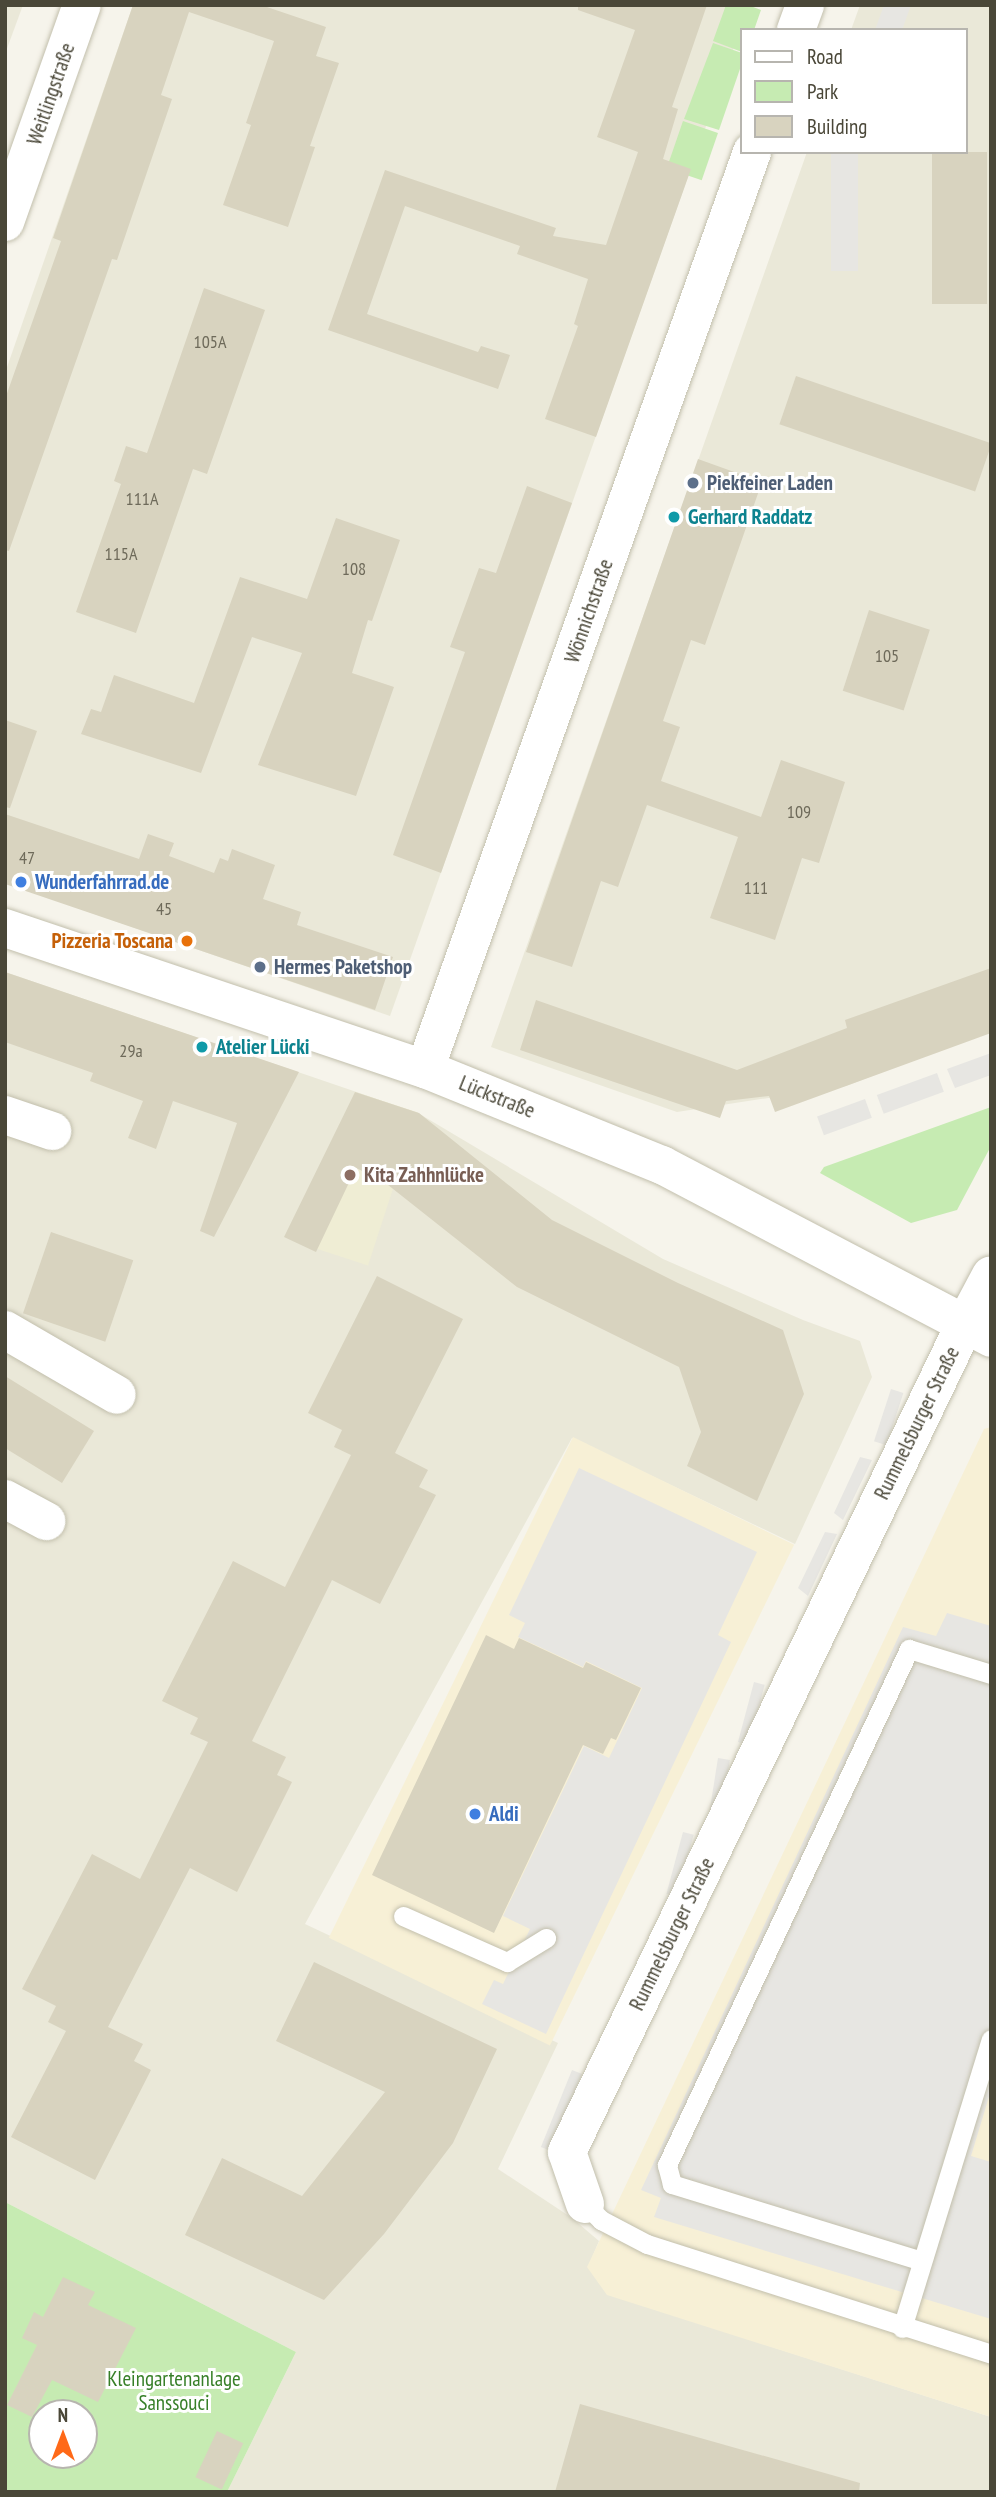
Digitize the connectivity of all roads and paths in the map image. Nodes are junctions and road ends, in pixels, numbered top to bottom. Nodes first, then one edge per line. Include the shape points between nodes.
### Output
1 (82, 5) edge
2 (805, 5) edge
3 (797, 28) edge
4 (751, 154) edge
5 (5, 222) edge
6 (5, 928) edge
7 (425, 1069) junction
8 (5, 1115) edge
9 (52, 1131) dead end
10 (991, 1275) edge
11 (5, 1329) edge
12 (978, 1331) edge
13 (117, 1395) dead end
14 (5, 1499) edge
15 (46, 1521) dead end
16 (991, 1674) edge
17 (404, 1916) dead end
18 (547, 1938) dead end
19 (991, 2039) edge
20 (585, 2204) joint
21 (922, 2261) junction
22 (902, 2328) junction
23 (991, 2354) edge

1 - 5 street, Weitlingstraße
2 - 3 street
4 - 7 street, Wönnichstraße
6 - 7 street, Lückstraße
7 - 12 street, Lückstraße via 662,1165
8 - 9 street
10 - 12 street, Rummelsburger Straße
11 - 13 street
12 - 20 street, Rummelsburger Straße via 567,2152
14 - 15 street
16 - 21 lane via 909,1648 667,2165 672,2184
17 - 18 lane via 507,1962
19 - 21 lane
20 - 22 lane, Rummelsburger Straße via 601,2220 647,2244
21 - 22 lane
22 - 23 lane, Rummelsburger Straße

